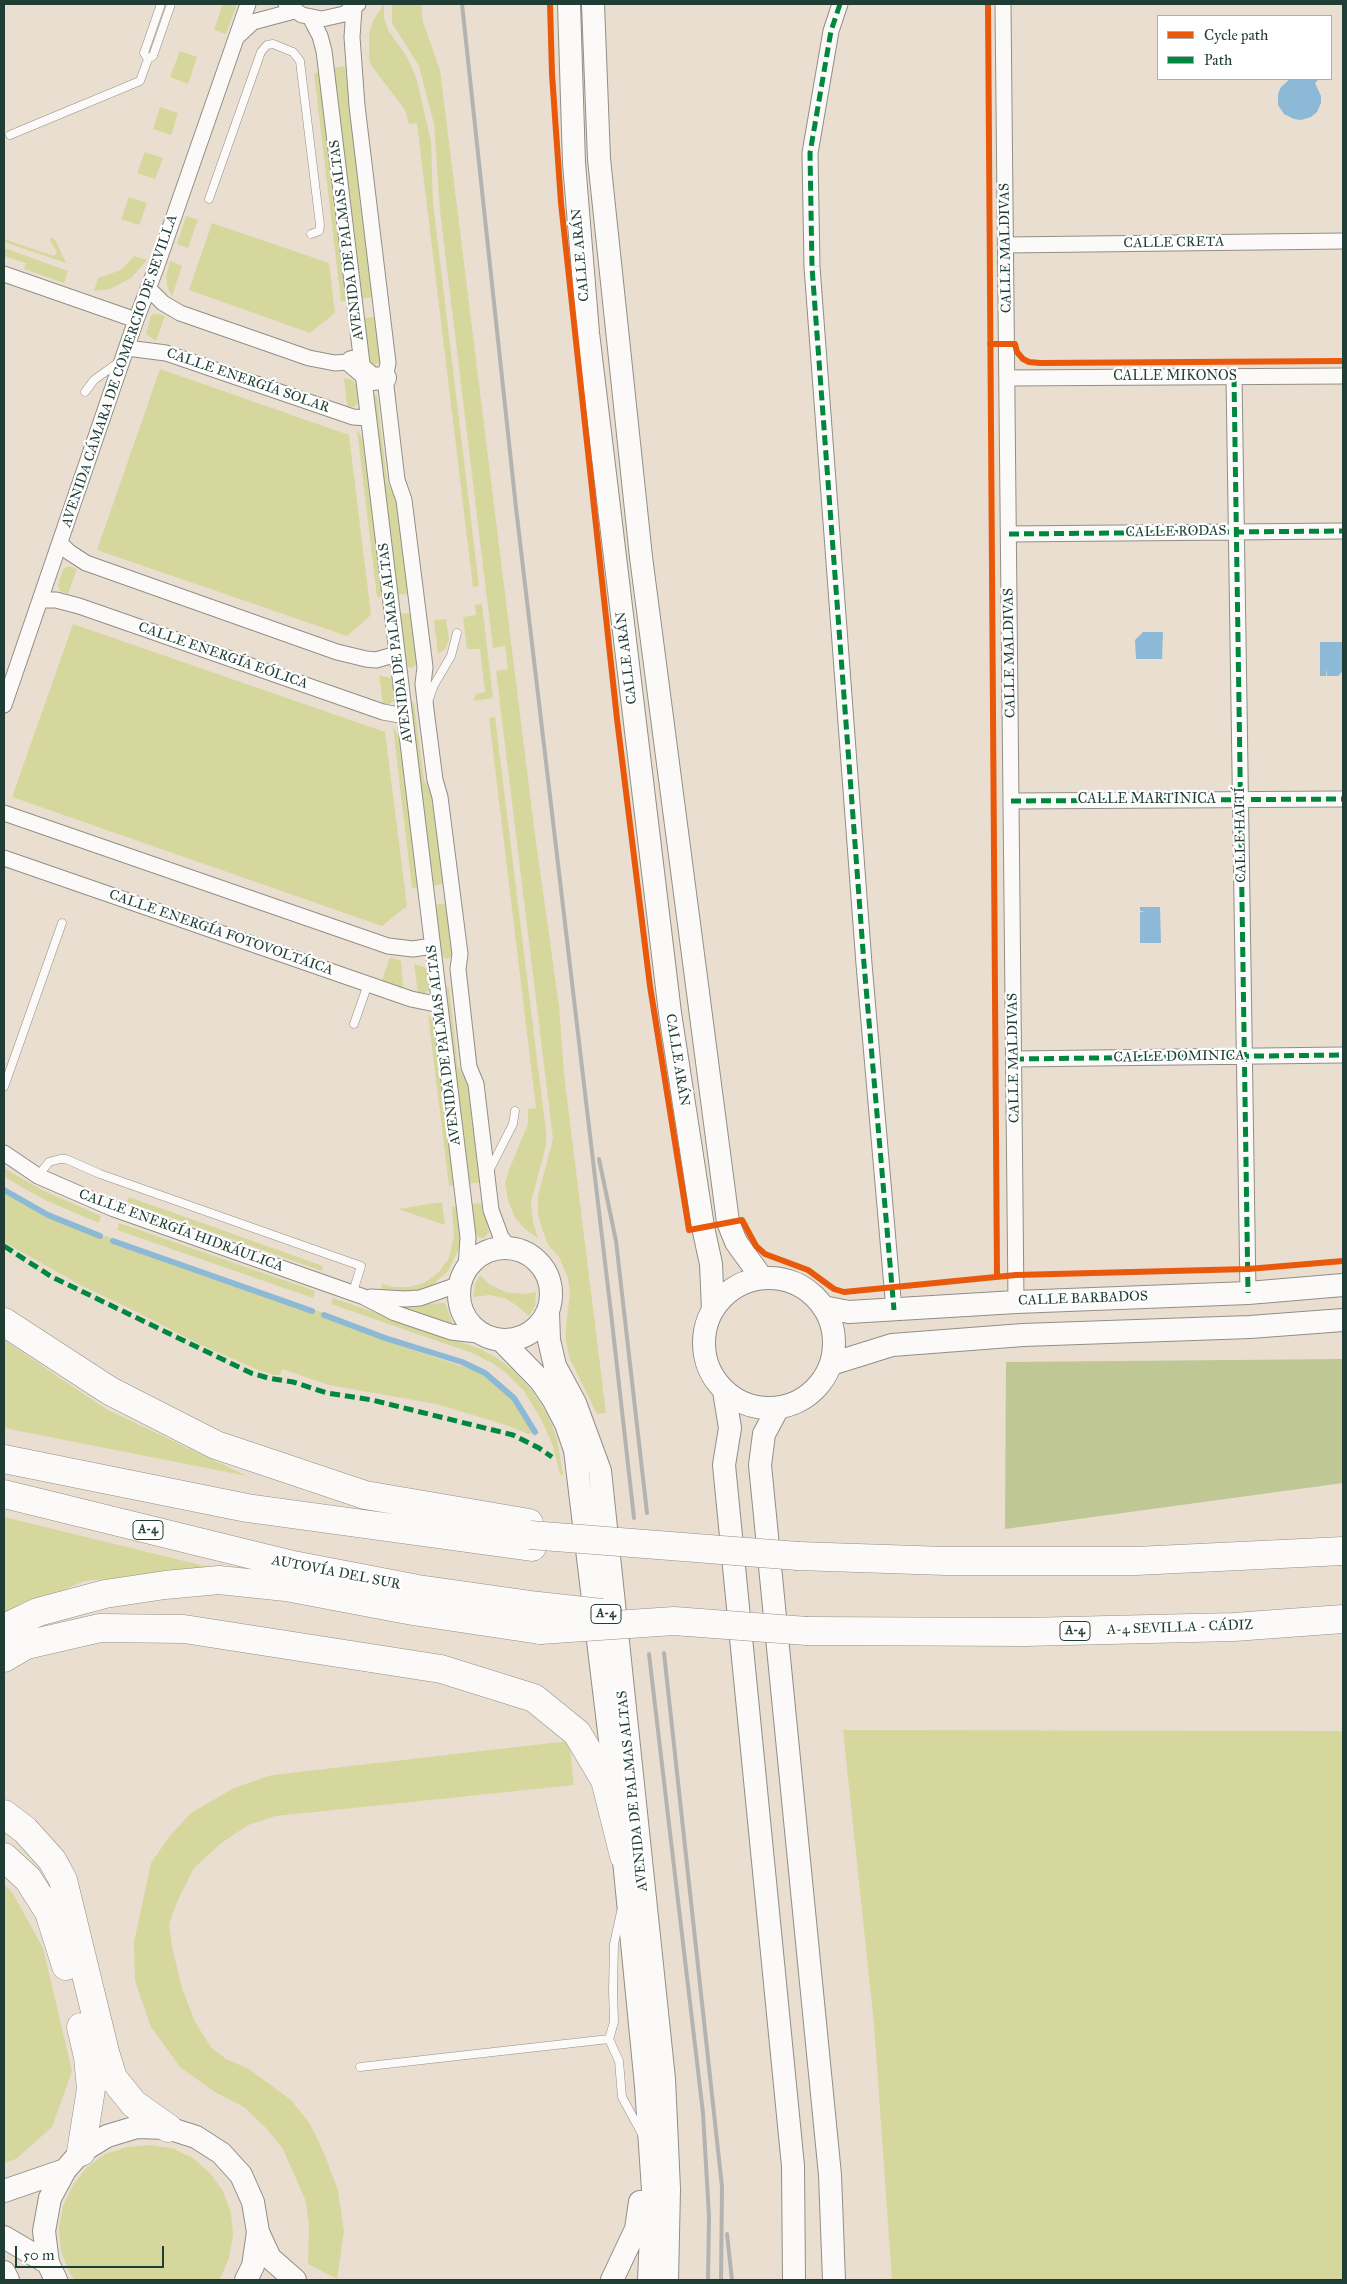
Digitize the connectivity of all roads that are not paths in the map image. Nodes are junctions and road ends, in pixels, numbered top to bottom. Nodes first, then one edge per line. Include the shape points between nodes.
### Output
1 (161, 4) edge
2 (171, 4) edge
3 (248, 4) edge
4 (569, 4) edge
5 (593, 4) edge
6 (840, 4) edge
7 (1003, 4) edge
8 (356, 6) edge
9 (290, 7) edge
10 (310, 17) junction
11 (237, 37) junction
12 (148, 59) junction
13 (10, 135) dead end
14 (209, 198) dead end
15 (311, 234) dead end
16 (1343, 241) edge
17 (1006, 245) junction
18 (4, 274) edge
19 (148, 288) junction
20 (136, 320) junction
21 (125, 354) junction
22 (359, 365) junction
23 (1343, 376) edge
24 (1234, 377) junction
25 (385, 378) junction
26 (1007, 378) junction
27 (85, 392) dead end
28 (368, 418) junction
29 (1343, 530) edge
30 (1236, 532) junction
31 (1008, 534) junction
32 (60, 542) junction
33 (40, 600) junction
34 (457, 633) dead end
35 (397, 654) junction
36 (380, 659) junction
37 (399, 672) junction
38 (423, 684) junction
39 (4, 706) edge
40 (426, 710) junction
41 (404, 716) junction
42 (1343, 799) edge
43 (1240, 800) junction
44 (1011, 801) junction
45 (4, 813) edge
46 (4, 858) edge
47 (62, 923) dead end
48 (428, 951) junction
49 (458, 969) junction
50 (368, 984) junction
51 (440, 1005) junction
52 (354, 1024) dead end
53 (1343, 1055) edge
54 (1244, 1056) junction
55 (1014, 1058) junction
56 (4, 1087) edge
57 (515, 1111) dead end
58 (4, 1153) edge
59 (38, 1176) junction
60 (486, 1177) junction
61 (509, 1248) junction
62 (463, 1277) junction
63 (762, 1278) junction
64 (1343, 1285) edge
65 (1248, 1293) junction
66 (358, 1294) junction
67 (1016, 1302) junction
68 (824, 1307) junction
69 (713, 1309) junction
70 (894, 1310) junction
71 (548, 1312) junction
72 (1343, 1320) edge
73 (4, 1322) edge
74 (494, 1338) junction
75 (831, 1364) junction
76 (724, 1391) junction
77 (778, 1408) junction
78 (4, 1447) edge
79 (4, 1459) edge
80 (4, 1494) edge
81 (4, 1513) edge
82 (530, 1535) junction
83 (1343, 1550) edge
84 (293, 1565) junction
85 (539, 1618) junction
86 (1343, 1619) edge
87 (4, 1628) edge
88 (807, 1631) joint
89 (4, 1658) edge
90 (4, 1814) edge
91 (4, 1828) edge
92 (624, 1856) junction
93 (4, 1857) edge
94 (627, 1883) junction
95 (73, 1918) junction
96 (609, 2039) junction
97 (360, 2067) dead end
98 (646, 2086) junction
99 (168, 2128) junction
100 (644, 2138) junction
101 (73, 2161) junction
102 (4, 2191) edge
103 (258, 2232) junction
104 (4, 2237) edge
105 (4, 2272) edge
106 (52, 2272) edge
107 (8, 2280) edge
108 (246, 2280) edge
109 (295, 2280) edge
110 (612, 2280) edge
111 (649, 2280) edge
112 (667, 2280) edge
113 (794, 2280) edge
114 (834, 2280) edge

1 - 12 lane via 144,53
2 - 12 lane via 153,56
3 - 11 street, AVENIDA CÁMARA DE COMERCIO DE SEVILLA
4 - 69 street, CALLE ARÁN via 574,163 588,333 670,1013 711,1264
5 - 63 street, CALLE ARÁN via 599,159 640,547 728,1222 736,1242
6 - 70 street via 831,31 810,153 812,267 864,964
7 - 17 street, CALLE MALDIVAS
8 - 10 street via 333,17
8 - 25 street, AVENIDA DE PALMAS ALTAS via 352,37 357,106 388,363
9 - 10 street
9 - 11 street via 253,22
10 - 22 street, AVENIDA DE PALMAS ALTAS via 324,51
11 - 19 street, AVENIDA CÁMARA DE COMERCIO DE SEVILLA
12 - 13 lane via 140,81
14 - 15 lane via 261,52 273,44 294,52 300,61 320,225 319,231
16 - 17 street, CALLE CRETA
17 - 26 street, CALLE MALDIVAS
18 - 20 street
19 - 20 street, AVENIDA CÁMARA DE COMERCIO DE SEVILLA
19 - 22 street via 162,303 180,312 309,358
20 - 21 street, AVENIDA CÁMARA DE COMERCIO DE SEVILLA
21 - 27 lane via 94,380
21 - 28 street, CALLE ENERGÍA SOLAR via 166,353 353,417
21 - 32 street, AVENIDA CÁMARA DE COMERCIO DE SEVILLA
22 - 25 street via 372,379
22 - 28 street, AVENIDA DE PALMAS ALTAS
23 - 24 street, CALLE MIKONOS
24 - 26 street, CALLE MIKONOS
24 - 30 street, CALLE HAITÍ
25 - 38 street, AVENIDA DE PALMAS ALTAS via 425,667
26 - 31 street, CALLE MALDIVAS
28 - 35 street, AVENIDA DE PALMAS ALTAS
29 - 30 street, CALLE RODAS
30 - 31 street, CALLE RODAS
30 - 43 street, CALLE HAITÍ
31 - 44 street, CALLE MALDIVAS
32 - 33 street, AVENIDA CÁMARA DE COMERCIO DE SEVILLA
32 - 36 street via 86,563 337,652 362,659
33 - 39 street, AVENIDA CÁMARA DE COMERCIO DE SEVILLA
33 - 41 street, CALLE ENERGÍA EÓLICA via 79,606 383,712
34 - 40 lane
35 - 36 street
35 - 37 street, AVENIDA DE PALMAS ALTAS
36 - 37 street
37 - 38 street via 412,685
37 - 41 street, AVENIDA DE PALMAS ALTAS
38 - 40 street, AVENIDA DE PALMAS ALTAS
40 - 49 street, AVENIDA DE PALMAS ALTAS via 460,954
41 - 48 street, AVENIDA DE PALMAS ALTAS
42 - 43 street, CALLE MARTINICA
43 - 44 street, CALLE MARTINICA
43 - 54 street, CALLE HAITÍ
44 - 55 street, CALLE MALDIVAS
45 - 48 street via 388,946
46 - 50 street, CALLE ENERGÍA FOTOVOLTÁICA
47 - 56 lane
48 - 49 street via 444,969
48 - 51 street, AVENIDA DE PALMAS ALTAS
49 - 60 street, AVENIDA DE PALMAS ALTAS
50 - 51 street, CALLE ENERGÍA FOTOVOLTÁICA
50 - 52 lane
51 - 62 street, AVENIDA DE PALMAS ALTAS via 468,1237
53 - 54 street, CALLE DOMINICA
54 - 55 street, CALLE DOMINICA
54 - 65 street, CALLE HAITÍ
55 - 67 street, CALLE MALDIVAS
57 - 60 lane via 513,1124
58 - 59 street, CALLE ENERGÍA HIDRÁULICA
59 - 66 street, CALLE ENERGÍA HIDRÁULICA via 114,1209
59 - 66 lane via 54,1160 66,1159 100,1174 362,1266
60 - 61 street, AVENIDA DE PALMAS ALTAS via 494,1220
61 - 62 street via 498,1248 480,1256
61 - 71 street via 529,1255 544,1270 551,1290
62 - 66 street, CALLE ENERGÍA HIDRÁULICA via 430,1296 412,1299
62 - 74 street via 459,1294 464,1314 477,1330
63 - 68 street via 786,1280 807,1290
63 - 69 street via 734,1288
64 - 65 street, CALLE BARBADOS
65 - 67 street, CALLE BARBADOS
66 - 74 street, CALLE ENERGÍA HIDRÁULICA via 395,1313 451,1332
67 - 70 street, CALLE BARBADOS
68 - 70 street, CALLE BARBADOS via 848,1312
68 - 75 street via 834,1334
69 - 76 street via 704,1337 708,1366
71 - 74 street via 538,1326 524,1336
71 - 112 street, AVENIDA DE PALMAS ALTAS via 552,1355 575,1403 600,1471 664,2080 670,2189
72 - 75 street via 1250,1327 1023,1335 892,1345
73 - 82 highway via 110,1391 216,1445 365,1495
74 - 92 street, AVENIDA DE PALMAS ALTAS via 533,1373 553,1399 575,1450
75 - 77 street via 820,1385 801,1401
76 - 77 street via 740,1402 759,1408
76 - 113 street via 730,1428 724,1465 793,2166
77 - 114 street via 764,1434 760,1465 830,2175
78 - 82 highway via 219,1492
79 - 82 highway via 247,1508
80 - 84 highway, AUTOVÍA DEL SUR / A-4
81 - 84 highway via 157,1548
82 - 83 highway, bridge via 797,1555 946,1561 1136,1560
84 - 85 highway, AUTOVÍA DEL SUR / A-4 via 418,1589
85 - 87 highway via 413,1611 286,1587 220,1580 105,1594 38,1612
85 - 88 highway, AUTOVÍA DEL SUR / A-4, bridge via 674,1621
86 - 88 highway, A-4 SEVILLA - CÁDIZ / A-4 via 1234,1627 1026,1632
89 - 92 highway via 26,1645 100,1628 184,1629 441,1670 534,1698 577,1733 605,1780
90 - 95 highway via 25,1830 52,1860 63,1880
91 - 95 highway via 20,1841 41,1867
92 - 94 street, AVENIDA DE PALMAS ALTAS
93 - 101 highway via 28,1879 49,1912 88,2058 90,2089
94 - 96 lane via 614,1944 614,2022
94 - 98 street, AVENIDA DE PALMAS ALTAS
95 - 99 highway via 104,2052 114,2078 134,2104
96 - 97 lane
96 - 100 lane via 619,2061 622,2097
98 - 100 street
98 - 111 street, AVENIDA DE PALMAS ALTAS via 652,2190
99 - 101 street via 137,2127 107,2136
99 - 103 street via 196,2136 221,2153 241,2175 253,2202
100 - 110 street via 636,2229
101 - 102 street
101 - 106 street via 48,2206 44,2231
103 - 108 street via 253,2266
103 - 109 street via 270,2258
104 - 106 street
105 - 107 street

